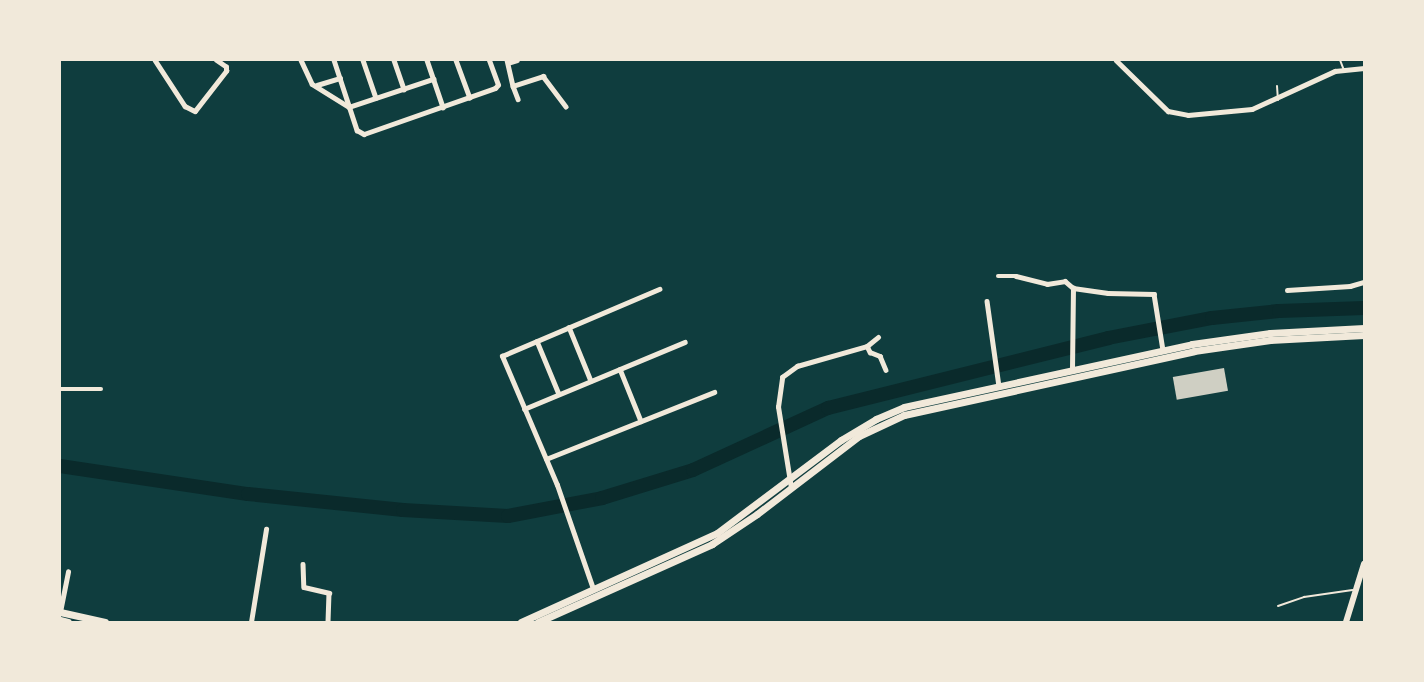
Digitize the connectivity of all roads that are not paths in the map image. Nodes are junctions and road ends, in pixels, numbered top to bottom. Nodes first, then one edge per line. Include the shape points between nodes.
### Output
1 (216, 60) edge
2 (301, 60) edge
3 (334, 60) edge
4 (363, 60) edge
5 (394, 60) edge
6 (427, 60) edge
7 (456, 60) edge
8 (489, 60) edge
9 (517, 60) edge
10 (1116, 60) edge
11 (1340, 60) edge
12 (159, 61) edge
13 (507, 61) edge
14 (1364, 68) edge
15 (1343, 69) junction
16 (340, 78) junction
17 (433, 79) junction
18 (316, 85) junction
19 (513, 86) junction
20 (1277, 86) dead end
21 (404, 89) junction
22 (376, 98) junction
23 (470, 98) junction
24 (518, 99) dead end
25 (1278, 100) junction
26 (566, 106) dead end
27 (349, 107) junction
28 (443, 107) junction
29 (998, 276) dead end
30 (1364, 282) edge
31 (1073, 288) junction
32 (659, 289) dead end
33 (1287, 290) dead end
34 (988, 301) dead end
35 (569, 327) junction
36 (1364, 328) edge
37 (1364, 335) edge
38 (878, 337) dead end
39 (537, 341) junction
40 (685, 342) dead end
41 (867, 346) junction
42 (1163, 350) junction
43 (620, 369) junction
44 (1072, 369) junction
45 (886, 370) dead end
46 (591, 381) junction
47 (999, 386) junction
48 (60, 389) edge
49 (101, 389) dead end
50 (714, 393) dead end
51 (559, 394) junction
52 (524, 409) junction
53 (641, 421) junction
54 (546, 459) junction
55 (790, 484) junction
56 (266, 530) dead end
57 (303, 564) dead end
58 (1364, 565) edge
59 (68, 572) dead end
60 (1356, 590) junction
61 (594, 593) junction
62 (1278, 606) dead end
63 (60, 612) edge
64 (60, 621) edge
65 (68, 622) edge
66 (105, 622) edge
67 (251, 622) edge
68 (328, 622) edge
69 (521, 622) edge
70 (538, 622) edge
71 (1346, 622) edge

1 - 12 street via 226,71 195,111 185,106
2 - 18 street
3 - 16 street
4 - 22 street
5 - 21 street
6 - 17 street
7 - 23 street
8 - 23 street via 498,85
9 - 13 street
10 - 25 street via 1174,114 1231,113
11 - 15 lane
13 - 19 street
14 - 15 street
15 - 25 street
16 - 18 street
16 - 27 street
17 - 21 street
17 - 28 street
18 - 27 street
19 - 24 street
19 - 26 street via 543,76
20 - 25 lane
21 - 22 street
22 - 27 street
23 - 28 street
27 - 28 street via 363,134
29 - 31 street via 1047,284 1065,281
30 - 33 street
31 - 42 street via 1154,294
31 - 44 street
32 - 35 street
34 - 47 street
35 - 39 street
35 - 46 street
36 - 42 highway via 1253,334
37 - 55 highway via 1270,340 1194,351 916,412 859,436
38 - 41 street
39 - 51 street
39 - 52 street via 502,356
40 - 43 street
41 - 45 street via 880,356
41 - 55 street via 787,372 778,389
42 - 44 highway
43 - 46 street
43 - 53 street
44 - 47 highway
46 - 51 street
47 - 55 highway via 888,413 841,440
48 - 49 street
50 - 53 street
51 - 52 street
52 - 54 street
53 - 54 street
54 - 61 street
55 - 61 highway via 730,533
56 - 67 street
57 - 68 street via 304,587 329,593
58 - 60 main road
59 - 63 street
60 - 62 lane via 1304,597
60 - 71 main road
61 - 69 highway
61 - 70 highway
63 - 66 highway
64 - 65 highway

